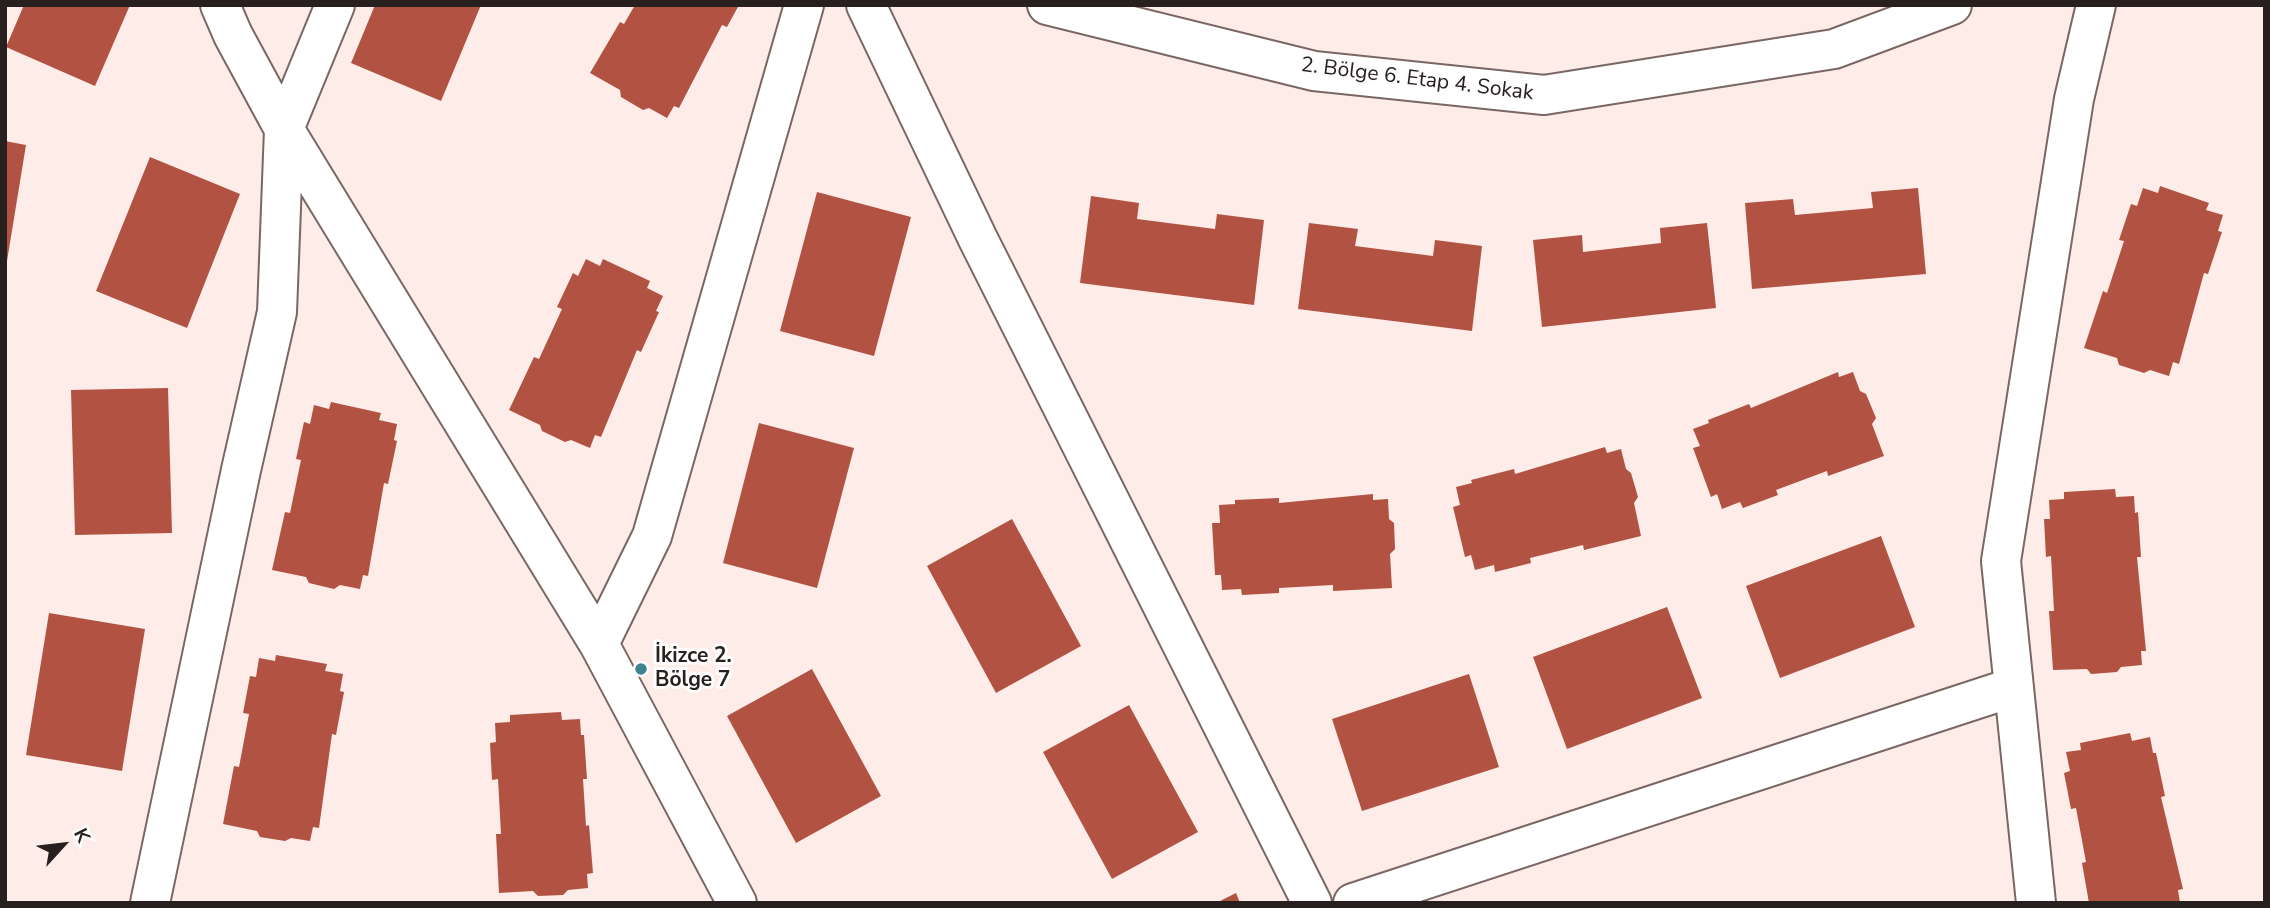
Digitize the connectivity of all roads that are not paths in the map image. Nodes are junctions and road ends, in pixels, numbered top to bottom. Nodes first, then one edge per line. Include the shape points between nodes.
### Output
1 (220, 5) edge
2 (335, 5) edge
3 (804, 5) edge
4 (866, 5) edge
5 (1047, 5) edge
6 (1952, 5) edge
7 (2096, 5) edge
8 (284, 129) junction
9 (599, 644) junction
10 (2014, 687) junction
11 (150, 903) edge
12 (737, 903) edge
13 (1312, 903) edge
14 (1353, 903) edge
15 (2036, 903) edge

1 - 8 street
2 - 8 street
3 - 9 street via 652,536
4 - 13 street via 978,239
5 - 6 street, 2. Bölge 6. Etap 4. Sokak via 1314,71 1544,95 1834,49
7 - 10 street via 2074,99 2001,561
8 - 9 street
8 - 11 street via 277,312
9 - 12 street
10 - 14 street
10 - 15 street

